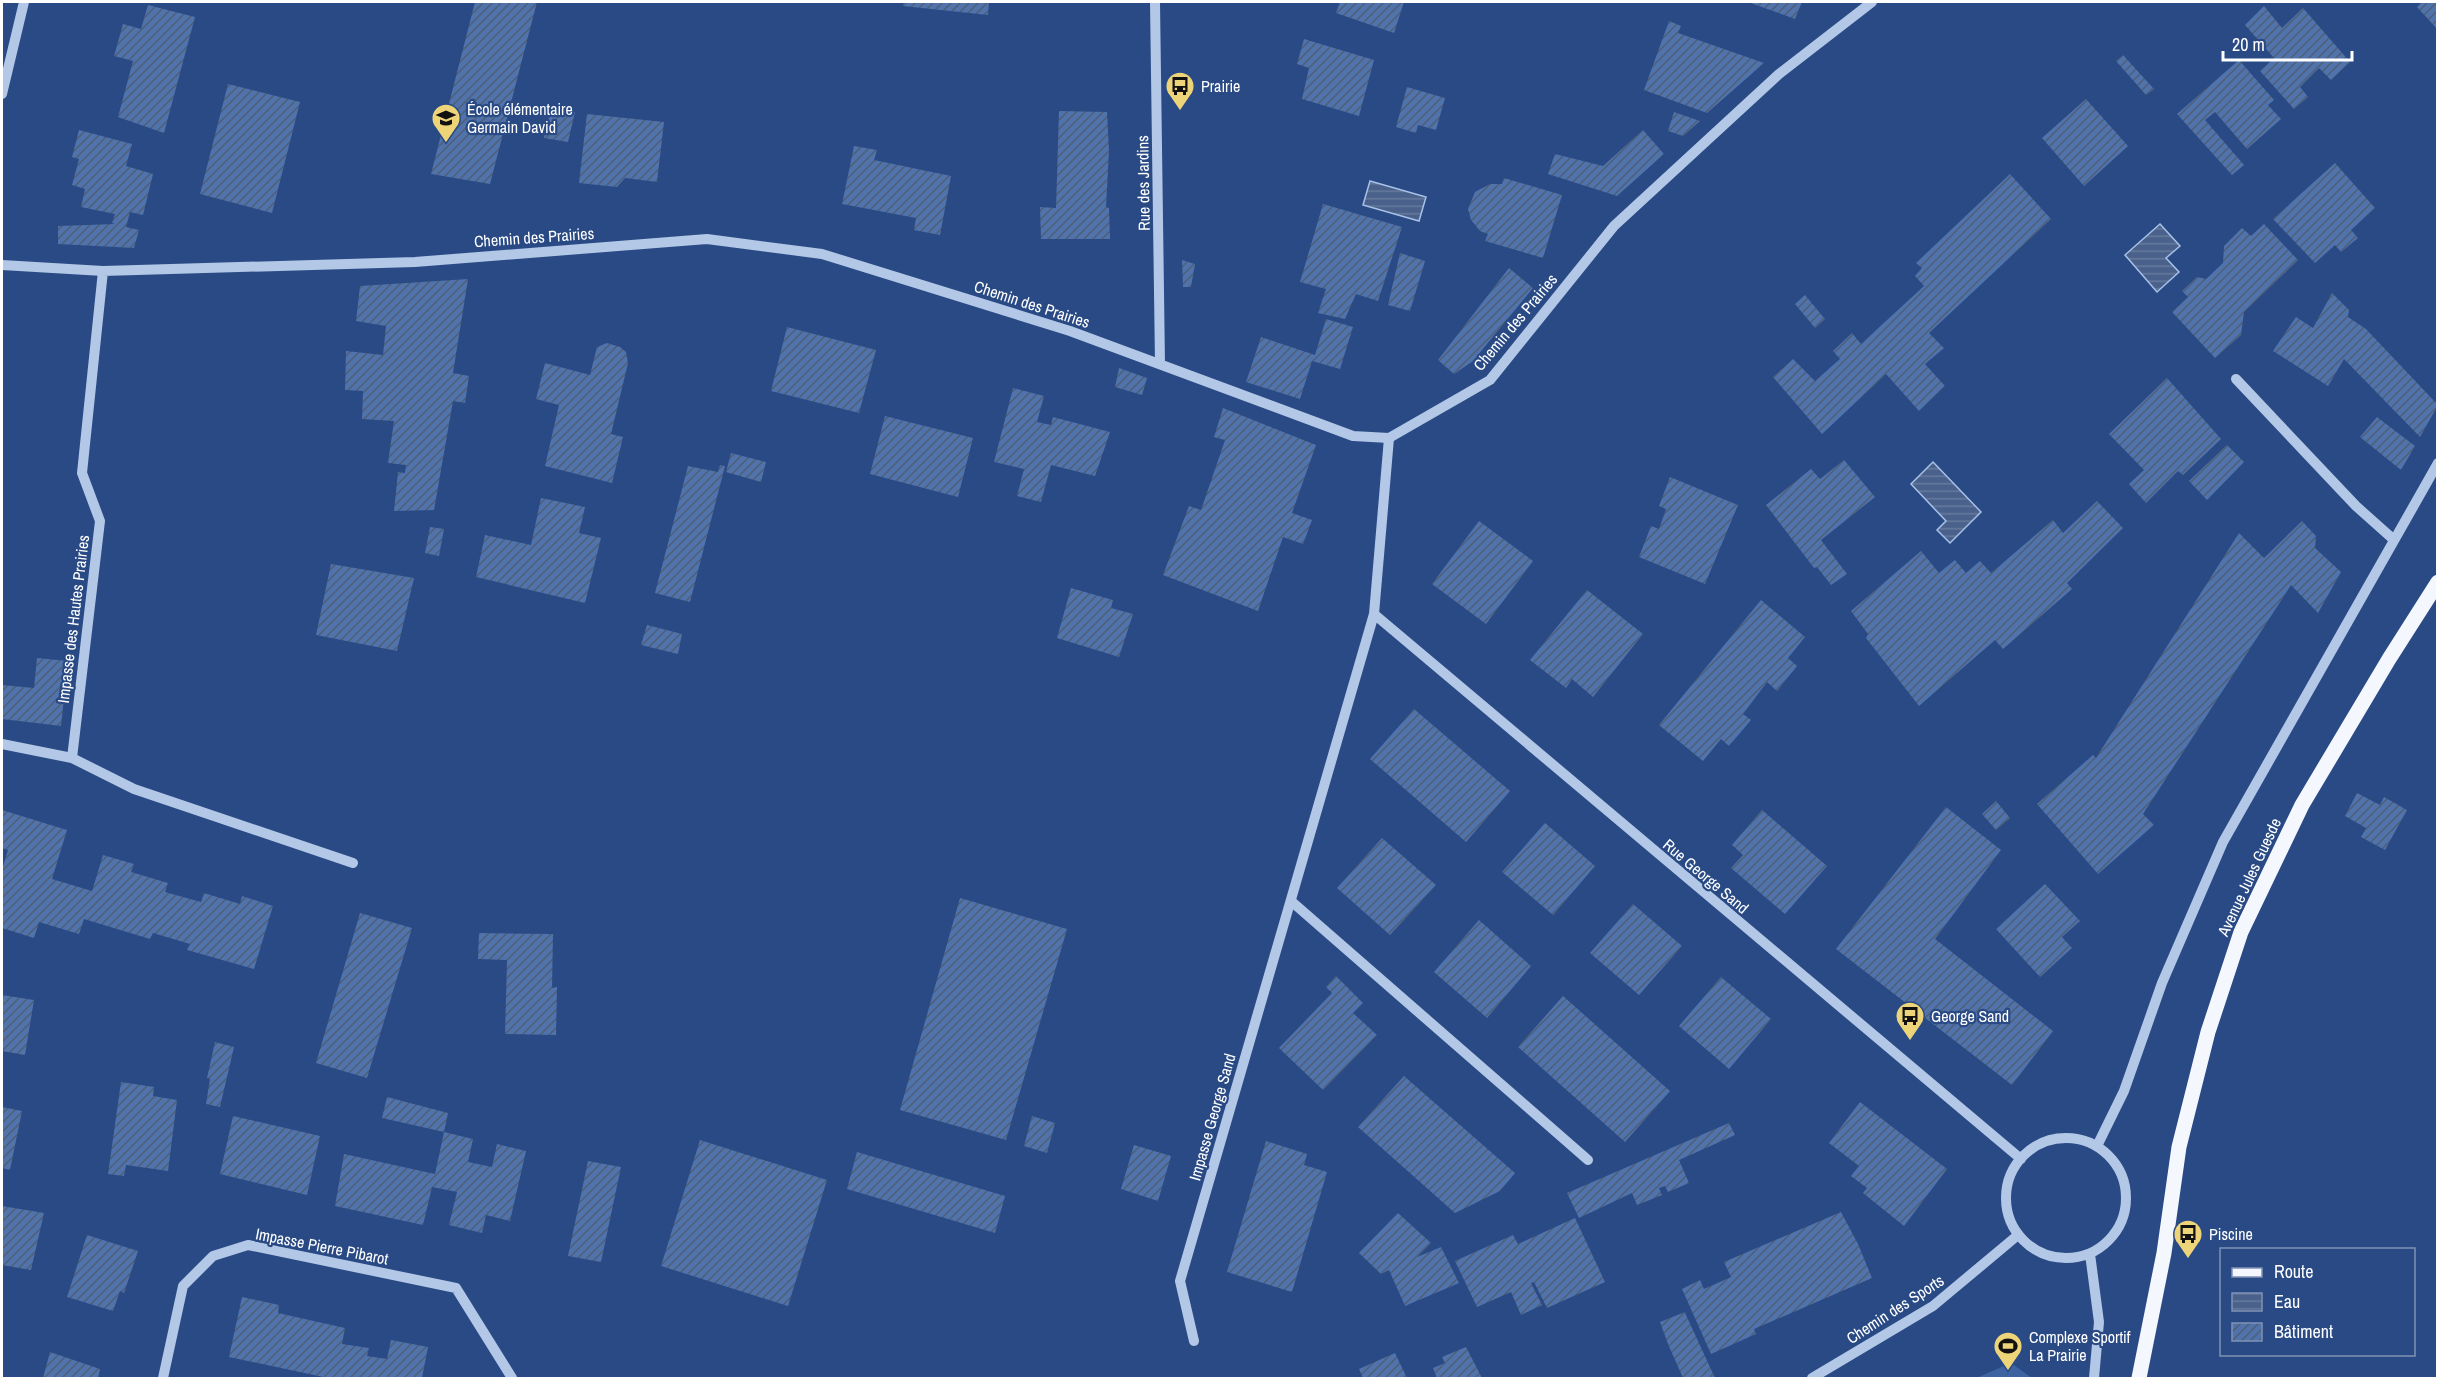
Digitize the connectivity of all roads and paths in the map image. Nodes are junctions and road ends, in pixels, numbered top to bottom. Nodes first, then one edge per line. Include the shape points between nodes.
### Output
1 (24, 2) edge
2 (1155, 2) edge
3 (1872, 2) edge
4 (2, 93) edge
5 (2, 265) edge
6 (103, 271) junction
7 (1160, 364) junction
8 (2236, 380) dead end
9 (1389, 438) junction
10 (2438, 463) edge
11 (2393, 539) junction
12 (2438, 582) edge
13 (1374, 614) junction
14 (2, 744) edge
15 (72, 758) junction
16 (354, 863) dead end
17 (1291, 901) junction
18 (2097, 1146) junction
19 (2020, 1159) junction
20 (1588, 1160) dead end
21 (2018, 1235) junction
22 (2090, 1254) junction
23 (1194, 1341) dead end
24 (163, 1378) edge
25 (512, 1378) edge
26 (1812, 1378) edge
27 (2094, 1378) edge
28 (2139, 1378) edge

1 - 4 street
2 - 7 street, Rue des Jardins
3 - 9 street, Chemin des Prairies via 1779,74 1614,226 1490,380
5 - 6 street, Chemin des Prairies
6 - 7 street, Chemin des Prairies via 415,262 707,239 822,254 1070,331
6 - 15 street, Impasse des Hautes Prairies via 82,473 100,521
7 - 9 street, Chemin des Prairies via 1353,436
8 - 11 street via 2356,506
9 - 13 street, Impasse George Sand
10 - 11 street
11 - 18 street via 2223,842 2162,983 2124,1091
12 - 28 main road, Avenue Jules Guesde via 2302,805 2241,932 2208,1032 2179,1147 2164,1253
13 - 17 street, Impasse George Sand
13 - 19 street, Rue George Sand
14 - 15 street
15 - 16 street via 134,789
17 - 20 street
17 - 23 street, Impasse George Sand via 1180,1281
18 - 19 street via 2064,1138 2033,1148
18 - 22 street via 2112,1158 2121,1174 2126,1192 2125,1211 2106,1244
19 - 21 street via 2010,1177 2006,1197 2009,1217
21 - 22 street via 2051,1257
21 - 26 street, Chemin des Sports via 1933,1306
22 - 27 street via 2099,1322
24 - 25 street, Impasse Pierre Pibarot via 183,1286 213,1256 248,1245 456,1288

